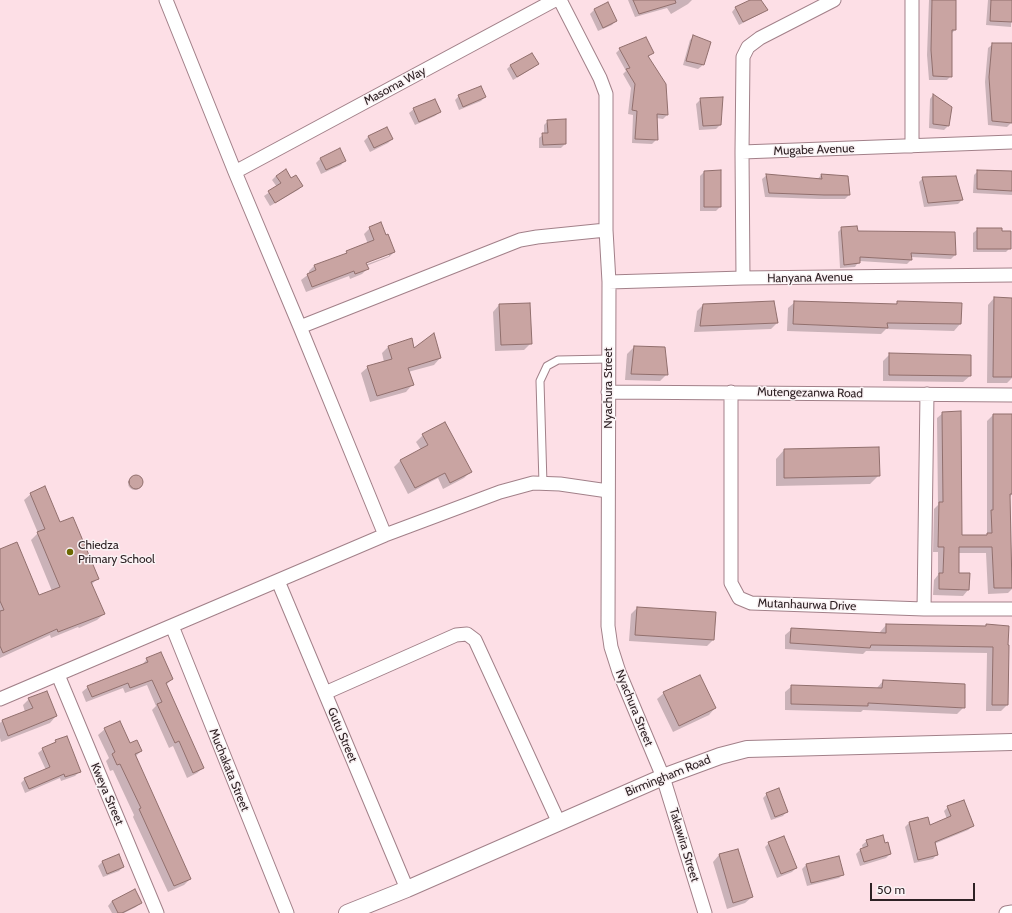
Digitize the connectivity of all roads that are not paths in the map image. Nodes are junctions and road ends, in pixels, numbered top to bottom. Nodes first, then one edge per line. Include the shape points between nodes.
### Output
1 (166, 0) edge
2 (555, 0) edge
3 (560, 0) edge
4 (834, 0) edge
5 (912, 0) edge
6 (1012, 142) edge
7 (912, 146) junction
8 (742, 152) junction
9 (235, 172) junction
10 (606, 230) junction
11 (1012, 275) edge
12 (743, 278) junction
13 (608, 282) junction
14 (300, 327) junction
15 (608, 360) junction
16 (608, 392) junction
17 (731, 392) junction
18 (927, 394) junction
19 (1012, 395) edge
20 (543, 484) junction
21 (608, 491) junction
22 (385, 535) junction
23 (278, 581) junction
24 (924, 609) junction
25 (1012, 609) edge
26 (172, 626) junction
27 (58, 675) junction
28 (325, 693) junction
29 (0, 699) edge
30 (1012, 742) edge
31 (663, 777) junction
32 (559, 823) junction
33 (407, 889) junction
34 (1012, 912) edge
35 (157, 913) edge
36 (287, 913) edge
37 (348, 913) edge
38 (705, 913) edge
39 (1006, 913) edge

1 - 9 street
2 - 9 street, Masoma Way
3 - 10 street, Nyachura Street via 606,94
4 - 8 street via 760,38 748,47 743,57
5 - 7 street
6 - 7 street, Mugabe Avenue
7 - 8 street, Mugabe Avenue
8 - 12 street
9 - 14 street
10 - 13 street, Nyachura Street
10 - 14 street via 520,240
11 - 12 street, Hanyana Avenue
12 - 13 street, Hanyana Avenue
13 - 15 street, Nyachura Street
14 - 22 street
15 - 16 street, Nyachura Street
15 - 20 lane via 558,360 547,366 540,380
16 - 17 street, Mutengezanwa Road
16 - 21 street, Nyachura Street
17 - 18 street, Mutengezanwa Road
17 - 24 street, Mutanhaurwa Drive via 731,583 739,598 751,603
18 - 19 street, Mutengezanwa Road
18 - 24 street
20 - 21 street
20 - 22 street via 533,483 500,492
21 - 31 street, Nyachura Street via 608,626 611,647
22 - 23 street
23 - 26 street
23 - 28 street, Gutu Street
24 - 25 street, Mutanhaurwa Drive
26 - 27 street
26 - 36 street, Muchakata Street
27 - 29 street
27 - 35 street, Kweya Street
28 - 32 street via 456,635 466,634 475,640
28 - 33 street, Gutu Street
30 - 31 street, Birmingham Road via 747,749
31 - 32 street, Birmingham Road
31 - 38 street, Takawira Street
32 - 33 street, Birmingham Road
33 - 37 street, Birmingham Road
34 - 39 street

